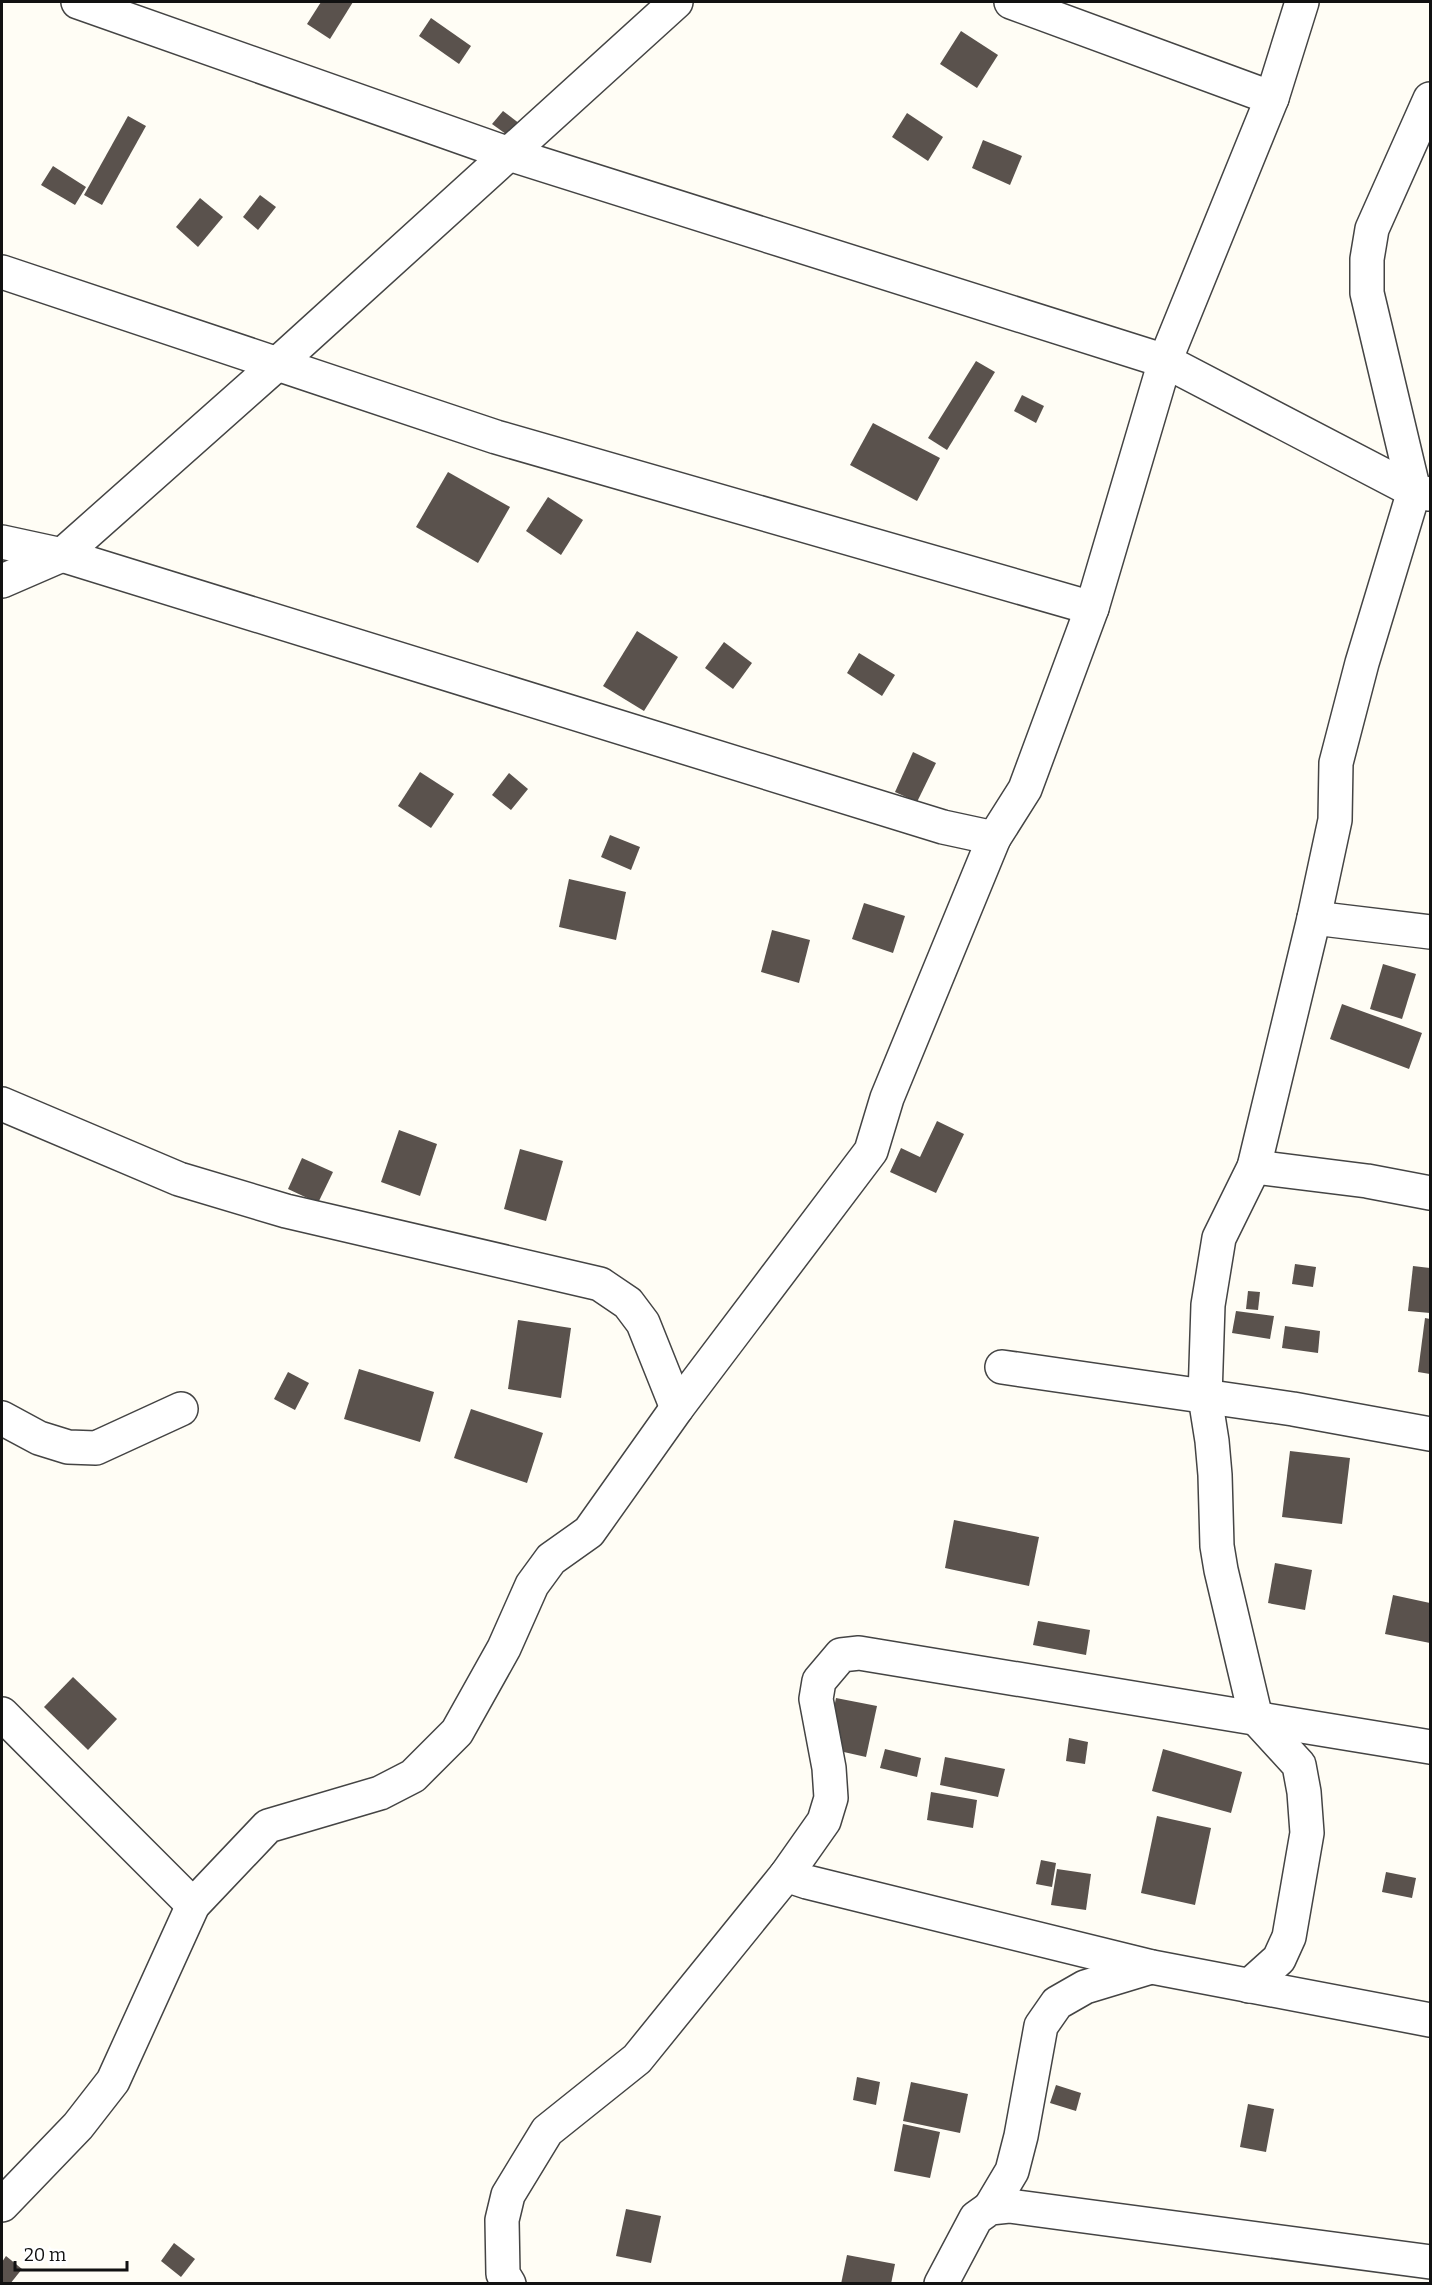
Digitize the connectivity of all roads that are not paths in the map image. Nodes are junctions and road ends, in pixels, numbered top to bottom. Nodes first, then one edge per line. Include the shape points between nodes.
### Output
1 (78, 2) edge
2 (676, 2) edge
3 (1011, 2) edge
4 (1302, 2) edge
5 (1272, 98) junction
6 (1431, 99) edge
7 (1423, 136) edge
8 (509, 154) junction
9 (2, 272) edge
10 (1165, 361) junction
11 (276, 365) junction
12 (1422, 492) edge
13 (2, 542) edge
14 (62, 555) junction
15 (2, 581) edge
16 (1092, 608) junction
17 (994, 838) junction
18 (1314, 918) junction
19 (1431, 932) edge
20 (2, 1104) edge
21 (1254, 1167) junction
22 (1431, 1193) edge
23 (1002, 1367) dead end
24 (1205, 1396) junction
25 (677, 1408) junction
26 (181, 1409) dead end
27 (2, 1418) edge
28 (1431, 1434) edge
29 (2, 1714) edge
30 (1256, 1718) junction
31 (1431, 1747) edge
32 (786, 1875) junction
33 (193, 1905) junction
34 (1152, 1967) junction
35 (1249, 1986) junction
36 (1431, 2020) edge
37 (2, 2205) edge
38 (990, 2208) junction
39 (1431, 2262) edge
40 (509, 2283) edge
41 (941, 2283) edge

1 - 8 street
2 - 8 street
3 - 5 street
4 - 5 street
5 - 10 street
6 - 7 street
7 - 12 street via 1372,229 1367,259 1367,293
8 - 10 street
8 - 11 street
9 - 11 street
10 - 12 street
10 - 16 street
11 - 14 street
11 - 16 street via 496,437
12 - 18 street via 1362,663 1336,763 1335,820
13 - 14 street
14 - 15 street
14 - 17 street via 943,827
16 - 17 street via 1025,789
17 - 25 street via 887,1098 871,1150
18 - 19 street
18 - 21 street
20 - 25 street via 179,1179 286,1211 600,1284 628,1303 643,1323
21 - 22 street
21 - 24 street via 1219,1238 1208,1305
23 - 24 street
24 - 28 street
24 - 30 street via 1215,1475 1217,1546
25 - 33 street via 589,1532 551,1559 532,1585 504,1648 457,1732 412,1776 388,1789 268,1826
26 - 27 street via 96,1448 68,1447 39,1438
29 - 33 street
30 - 31 street
30 - 32 street via 859,1653 841,1655 819,1681 816,1699 831,1798 824,1821
30 - 35 street via 1299,1765 1307,1833 1289,1937 1279,1959
32 - 34 street
32 - 40 street via 637,2059 547,2130 508,2195 502,2220 503,2274
33 - 37 street via 113,2081 78,2126
34 - 35 street
34 - 38 street via 1085,1987 1057,2003 1041,2026 1012,2171
35 - 36 street
38 - 39 street via 1009,2206
38 - 41 street via 967,2231

